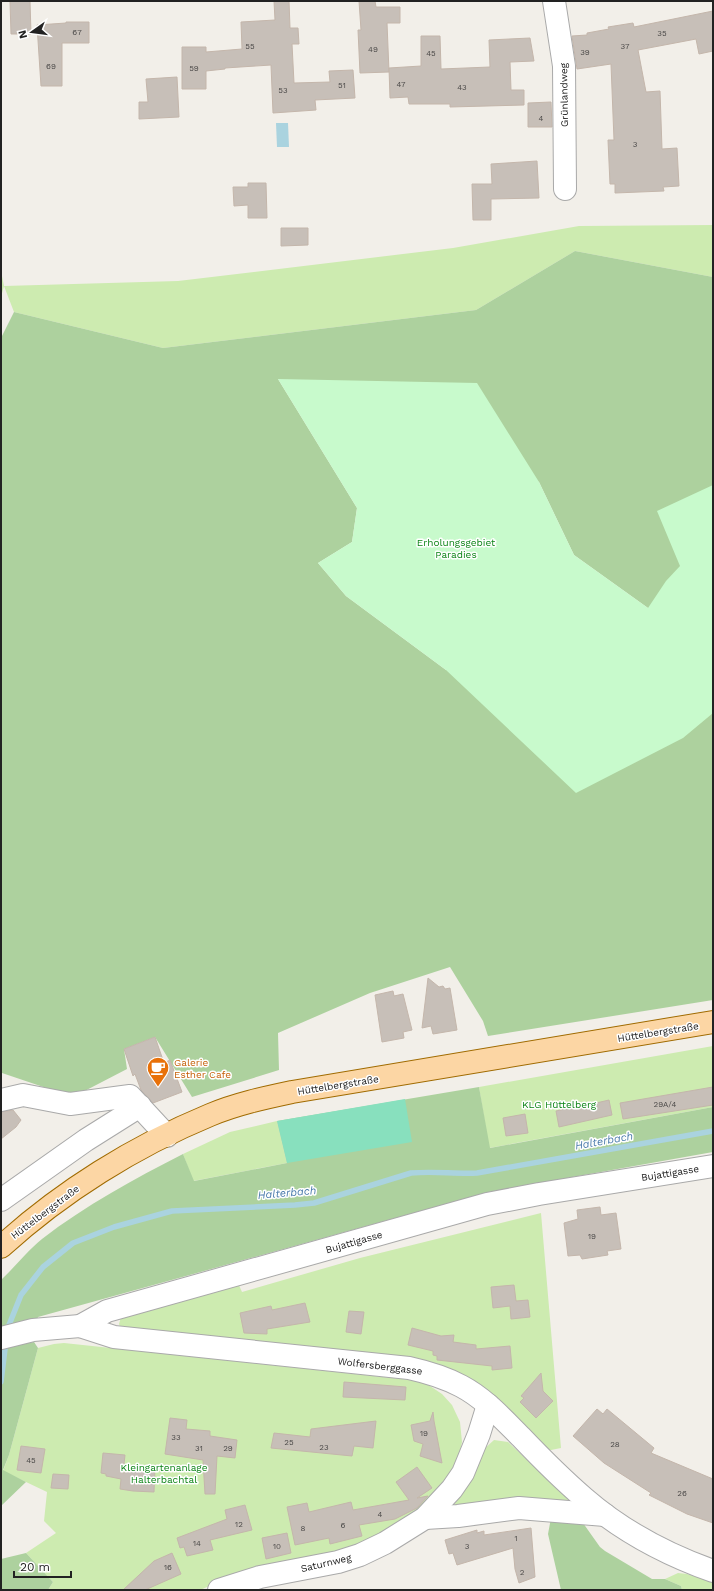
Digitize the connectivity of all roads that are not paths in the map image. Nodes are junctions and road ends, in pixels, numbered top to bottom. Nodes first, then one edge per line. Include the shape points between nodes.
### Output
1 (554, 1) edge
2 (565, 189) dead end
3 (713, 1022) edge
4 (1, 1100) edge
5 (140, 1106) junction
6 (167, 1136) junction
7 (713, 1166) edge
8 (1, 1200) edge
9 (1, 1247) edge
10 (80, 1326) junction
11 (1, 1338) edge
12 (488, 1404) junction
13 (606, 1516) junction
14 (425, 1518) junction
15 (713, 1571) edge
16 (219, 1590) edge

1 - 2 street, Grünlandweg via 564,66
3 - 6 main road, Hüttelbergstraße via 264,1098 211,1115
4 - 5 street via 23,1095 70,1104 130,1096
5 - 6 street
5 - 8 street via 86,1140
6 - 9 main road, Hüttelbergstraße via 76,1188
7 - 10 street, Bujattigasse via 487,1204 107,1311
10 - 11 street, Bujattigasse via 33,1330
10 - 12 street, Wolfersberggasse via 114,1337 409,1368 462,1386
12 - 13 street, Wolfersberggasse via 559,1475
12 - 14 street, Saturnweg via 463,1473
13 - 14 street, Saturnweg via 519,1508
13 - 15 street, Wolfersberggasse via 656,1548
14 - 16 street, Saturnweg via 385,1543 338,1562 260,1577

